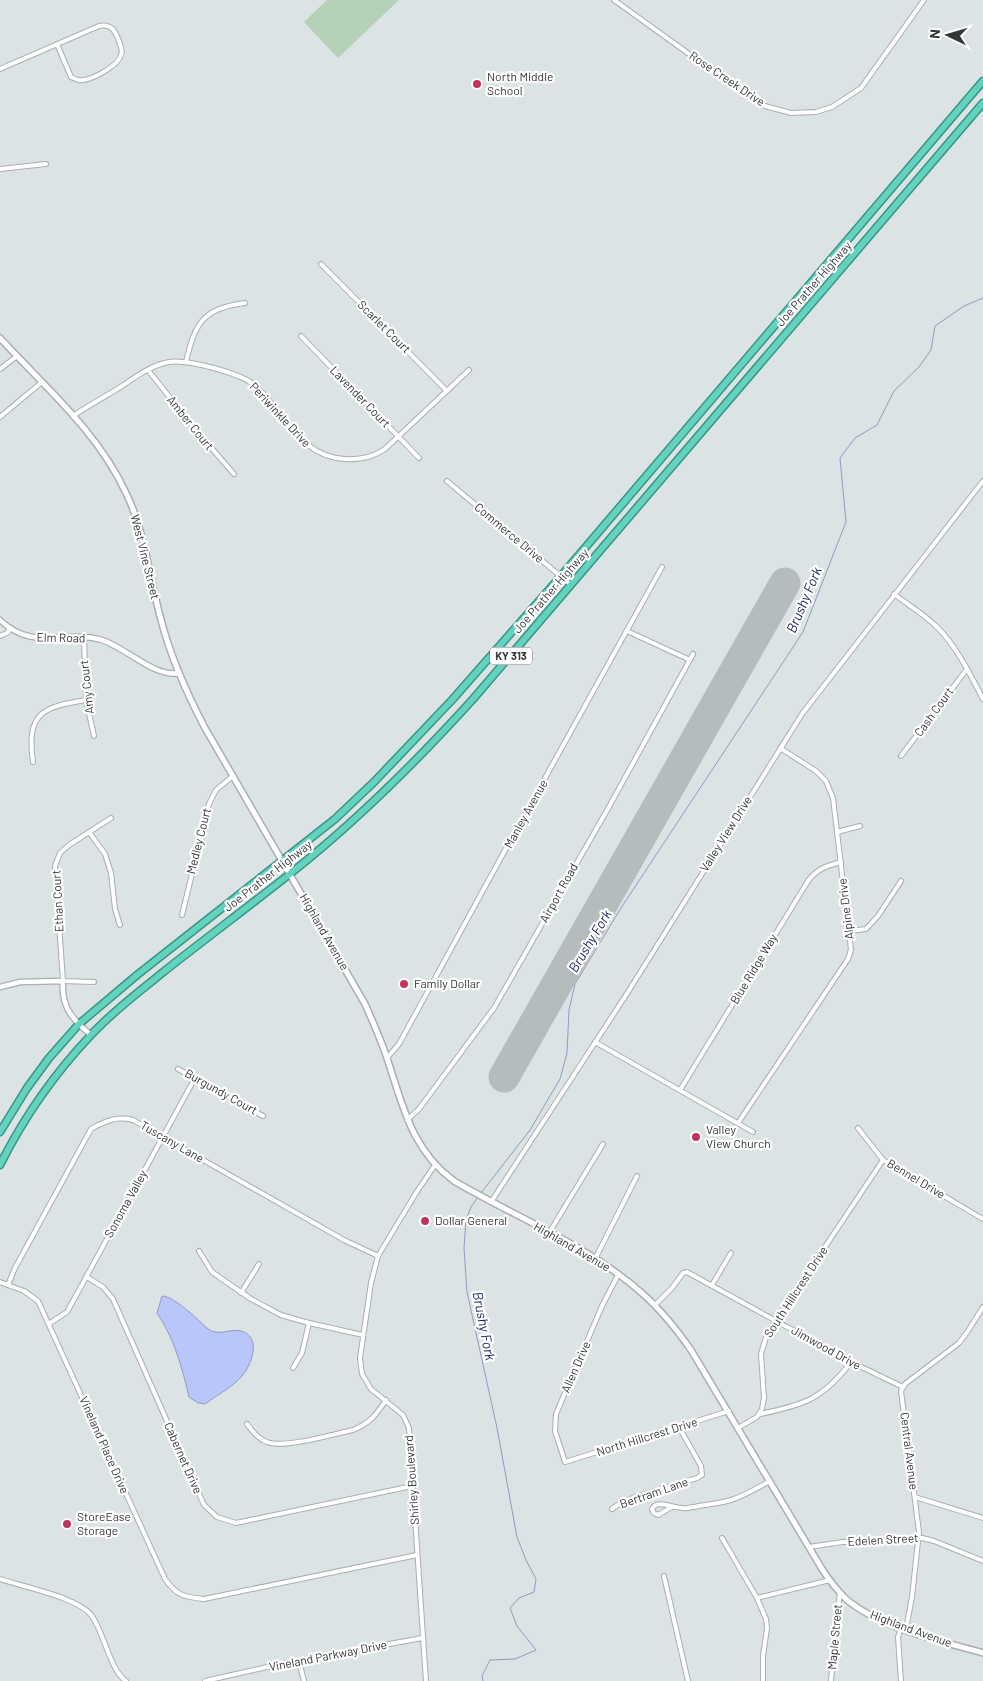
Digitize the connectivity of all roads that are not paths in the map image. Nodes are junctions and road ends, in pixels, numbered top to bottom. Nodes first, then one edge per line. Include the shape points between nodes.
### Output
1 (614, 0) edge
2 (924, 0) edge
3 (57, 44) junction
4 (0, 69) edge
5 (983, 81) edge
6 (983, 103) edge
7 (46, 164) dead end
8 (0, 169) edge
9 (321, 264) dead end
10 (245, 303) dead end
11 (301, 336) dead end
12 (0, 338) edge
13 (17, 356) junction
14 (186, 362) junction
15 (0, 369) edge
16 (148, 370) junction
17 (469, 370) dead end
18 (42, 382) junction
19 (447, 391) junction
20 (73, 416) junction
21 (0, 417) edge
22 (398, 436) junction
23 (419, 458) dead end
24 (234, 474) dead end
25 (447, 481) dead end
26 (983, 481) edge
27 (662, 567) dead end
28 (561, 576) junction
29 (571, 585) junction
30 (894, 594) junction
31 (0, 620) edge
32 (10, 629) junction
33 (627, 631) junction
34 (0, 636) edge
35 (84, 638) junction
36 (692, 654) dead end
37 (690, 660) junction
38 (966, 669) junction
39 (179, 673) junction
40 (983, 699) edge
41 (86, 700) junction
42 (94, 736) dead end
43 (780, 748) junction
44 (901, 756) dead end
45 (33, 762) dead end
46 (232, 776) junction
47 (111, 818) dead end
48 (860, 826) dead end
49 (89, 832) junction
50 (837, 832) junction
51 (282, 861) junction
52 (841, 862) junction
53 (290, 874) junction
54 (901, 881) dead end
55 (182, 915) dead end
56 (120, 926) dead end
57 (849, 931) junction
58 (62, 981) junction
59 (94, 982) dead end
60 (0, 986) edge
61 (79, 1024) junction
62 (91, 1035) junction
63 (595, 1042) junction
64 (387, 1058) junction
65 (178, 1069) dead end
66 (195, 1078) junction
67 (680, 1090) junction
68 (263, 1116) dead end
69 (407, 1120) junction
70 (738, 1123) junction
71 (858, 1128) dead end
72 (0, 1132) edge
73 (754, 1132) dead end
74 (163, 1137) junction
75 (603, 1144) dead end
76 (883, 1160) junction
77 (0, 1165) edge
78 (435, 1165) junction
79 (637, 1176) dead end
80 (491, 1202) junction
81 (983, 1219) edge
82 (549, 1233) junction
83 (198, 1251) dead end
84 (731, 1253) dead end
85 (378, 1256) junction
86 (595, 1260) junction
87 (259, 1264) dead end
88 (618, 1274) junction
89 (87, 1277) junction
90 (0, 1282) edge
91 (8, 1285) junction
92 (712, 1285) junction
93 (241, 1293) junction
94 (655, 1305) junction
95 (983, 1307) edge
96 (776, 1320) junction
97 (309, 1323) junction
98 (50, 1324) junction
99 (363, 1334) junction
100 (851, 1362) junction
101 (293, 1368) dead end
102 (903, 1387) junction
103 (386, 1400) junction
104 (729, 1411) junction
105 (760, 1414) junction
106 (246, 1424) dead end
107 (679, 1427) junction
108 (738, 1428) junction
109 (565, 1462) joint
110 (770, 1481) junction
111 (412, 1486) junction
112 (915, 1497) junction
113 (672, 1507) junction
114 (612, 1509) dead end
115 (983, 1518) edge
116 (722, 1538) dead end
117 (919, 1538) junction
118 (809, 1547) junction
119 (417, 1555) junction
120 (983, 1561) edge
121 (664, 1576) dead end
122 (0, 1579) edge
123 (830, 1580) junction
124 (840, 1593) junction
125 (757, 1598) junction
126 (903, 1628) junction
127 (422, 1638) junction
128 (983, 1653) edge
129 (299, 1661) junction
130 (217, 1680) edge
131 (126, 1681) edge
132 (205, 1681) edge
133 (304, 1681) edge
134 (426, 1681) edge
135 (688, 1681) edge
136 (763, 1681) edge
137 (831, 1681) edge
138 (901, 1681) edge

1 - 2 street, Rose Creek Drive via 749,97 765,106 791,113 832,108 861,88
3 - 3 street via 71,77 79,80 103,72 118,62 122,51 117,33 104,25
3 - 4 street
5 - 28 highway, Joe Prather Highway / KY 313
6 - 29 highway, Joe Prather Highway / KY 313
7 - 8 street
9 - 19 street, Scarlet Court
10 - 14 street via 212,312 203,318 195,331
11 - 22 street, Lavender Court
12 - 13 main road, West Vine Street
13 - 15 street
13 - 18 main road, West Vine Street
14 - 16 street, Periwinkle Drive via 170,362
14 - 22 street, Periwinkle Drive via 251,383 298,437 322,454 342,459 363,458 380,452
16 - 20 street, Periwinkle Drive
16 - 24 street, Amber Court
17 - 19 street, Periwinkle Drive
18 - 20 main road, West Vine Street
18 - 21 street
19 - 22 street, Periwinkle Drive
20 - 39 main road, West Vine Street via 111,464 132,505 168,645
22 - 23 street, Lavender Court
25 - 28 street, Commerce Drive
26 - 30 street, Valley View Drive
27 - 33 street, Manley Avenue
28 - 29 street, Commerce Drive
28 - 51 highway, Joe Prather Highway / KY 313 via 452,700 374,782 335,819
29 - 53 highway, Joe Prather Highway / KY 313 via 416,761 349,825
30 - 38 street via 941,631
30 - 43 street, Valley View Drive via 814,697
31 - 32 street, Elm Road
32 - 34 street
32 - 35 street, Elm Road via 37,638
33 - 37 street
33 - 64 street, Manley Avenue via 399,1044
35 - 39 street, Elm Road via 104,640 150,666 167,673
35 - 41 street, Amy Court
36 - 37 street, Airport Road
37 - 69 street, Airport Road via 494,1008 419,1109
38 - 40 street
38 - 44 street, Cash Court
39 - 46 main road, West Vine Street via 194,708
41 - 42 street, Amy Court
41 - 45 street via 57,705 37,718 30,744
43 - 50 street, Alpine Drive via 826,781 833,798
43 - 63 street, Valley View Drive
46 - 51 main road, Highland Avenue
46 - 55 street, Medley Court via 211,799
47 - 49 street, Ethan Court
48 - 50 street
49 - 56 street via 105,854
49 - 58 street, Ethan Court via 60,853 56,866
50 - 52 street, Alpine Drive
51 - 53 main road, Highland Avenue
51 - 61 highway, Joe Prather Highway / KY 313
52 - 57 street, Alpine Drive
52 - 67 street, Blue Ridge Way via 814,872
53 - 62 highway, Joe Prather Highway / KY 313 via 137,993
53 - 64 main road, Highland Avenue via 365,1004
54 - 57 street via 866,929
57 - 70 street, Alpine Drive via 851,950 848,959
58 - 59 street
58 - 60 street
58 - 61 street via 66,1008
61 - 62 street
61 - 72 highway, Joe Prather Highway / KY 313 via 27,1088
62 - 77 highway, Joe Prather Highway / KY 313 via 41,1095
63 - 67 street
63 - 80 street, Valley View Drive
64 - 69 main road, Highland Avenue
65 - 66 street, Burgundy Court
66 - 68 street, Burgundy Court
66 - 74 street, Sonoma Valley
67 - 70 street
69 - 78 main road, Highland Avenue
70 - 73 street
71 - 76 street, Bennel Drive
74 - 85 street, Tuscany Lane
74 - 89 street, Sonoma Valley
74 - 91 street, Tuscany Lane via 123,1118 91,1129
75 - 82 street
76 - 81 street, Bennel Drive
76 - 96 street, South Hillcrest Drive
78 - 80 main road, Highland Avenue via 454,1181
78 - 85 street, Shirley Boulevard
79 - 86 street
80 - 82 main road, Highland Avenue
82 - 86 main road, Highland Avenue
83 - 93 street via 212,1272
84 - 92 street
85 - 99 street, Shirley Boulevard
86 - 88 main road, Highland Avenue
87 - 93 street
88 - 94 main road, Highland Avenue
88 - 109 street, Allen Drive via 556,1414 556,1431
89 - 98 street, Sonoma Valley via 67,1312
89 - 111 street, Cabernet Drive via 103,1287 113,1299 204,1505 217,1517 236,1522
90 - 91 street, Vineland Place Drive
91 - 98 street, Vineland Place Drive via 38,1301
92 - 94 street, Jimwood Drive via 683,1272
92 - 96 street, Jimwood Drive
93 - 97 street via 281,1315
94 - 104 main road, Highland Avenue via 691,1350
95 - 102 street via 959,1343
96 - 100 street, Jimwood Drive
96 - 105 street, South Hillcrest Drive via 762,1347 764,1404
97 - 99 street
97 - 101 street via 302,1353
98 - 119 street, Vineland Place Drive via 165,1579 173,1590 186,1598 204,1599
99 - 103 street, Shirley Boulevard via 362,1374 371,1388
100 - 102 street, Jimwood Drive
100 - 105 street via 834,1382 812,1399 790,1408
102 - 112 street, Central Avenue
103 - 106 street via 363,1426 282,1444 267,1442
103 - 111 street, Shirley Boulevard via 403,1415 408,1428
104 - 107 street, North Hillcrest Drive
104 - 108 main road, Highland Avenue
105 - 108 street
107 - 109 street, North Hillcrest Drive
107 - 114 street, Bertram Lane via 702,1466 702,1475 623,1502
108 - 110 main road, Highland Avenue
110 - 113 street via 730,1500 688,1508
110 - 118 main road, Highland Avenue
111 - 119 street, Shirley Boulevard
112 - 115 street
112 - 117 street, Central Avenue
113 - 113 street via 659,1504 652,1511 658,1515
116 - 125 street
117 - 118 street, Edelen Street
117 - 120 street, Edelen Street
117 - 126 street, Central Avenue via 912,1597
118 - 123 main road, Highland Avenue
119 - 127 street, Shirley Boulevard
121 - 135 street
122 - 131 street via 40,1590 85,1608 93,1617 118,1672
123 - 124 main road, Highland Avenue
123 - 125 street
124 - 126 main road, Highland Avenue via 864,1612
124 - 137 street, Maple Street
125 - 136 street via 767,1628
126 - 128 main road, Highland Avenue
126 - 138 street, Central Avenue via 898,1637
127 - 129 street, Vineland Parkway Drive
127 - 134 street, Shirley Boulevard
129 - 130 street, Vineland Parkway Drive
129 - 133 street
130 - 132 street, Vineland Parkway Drive

